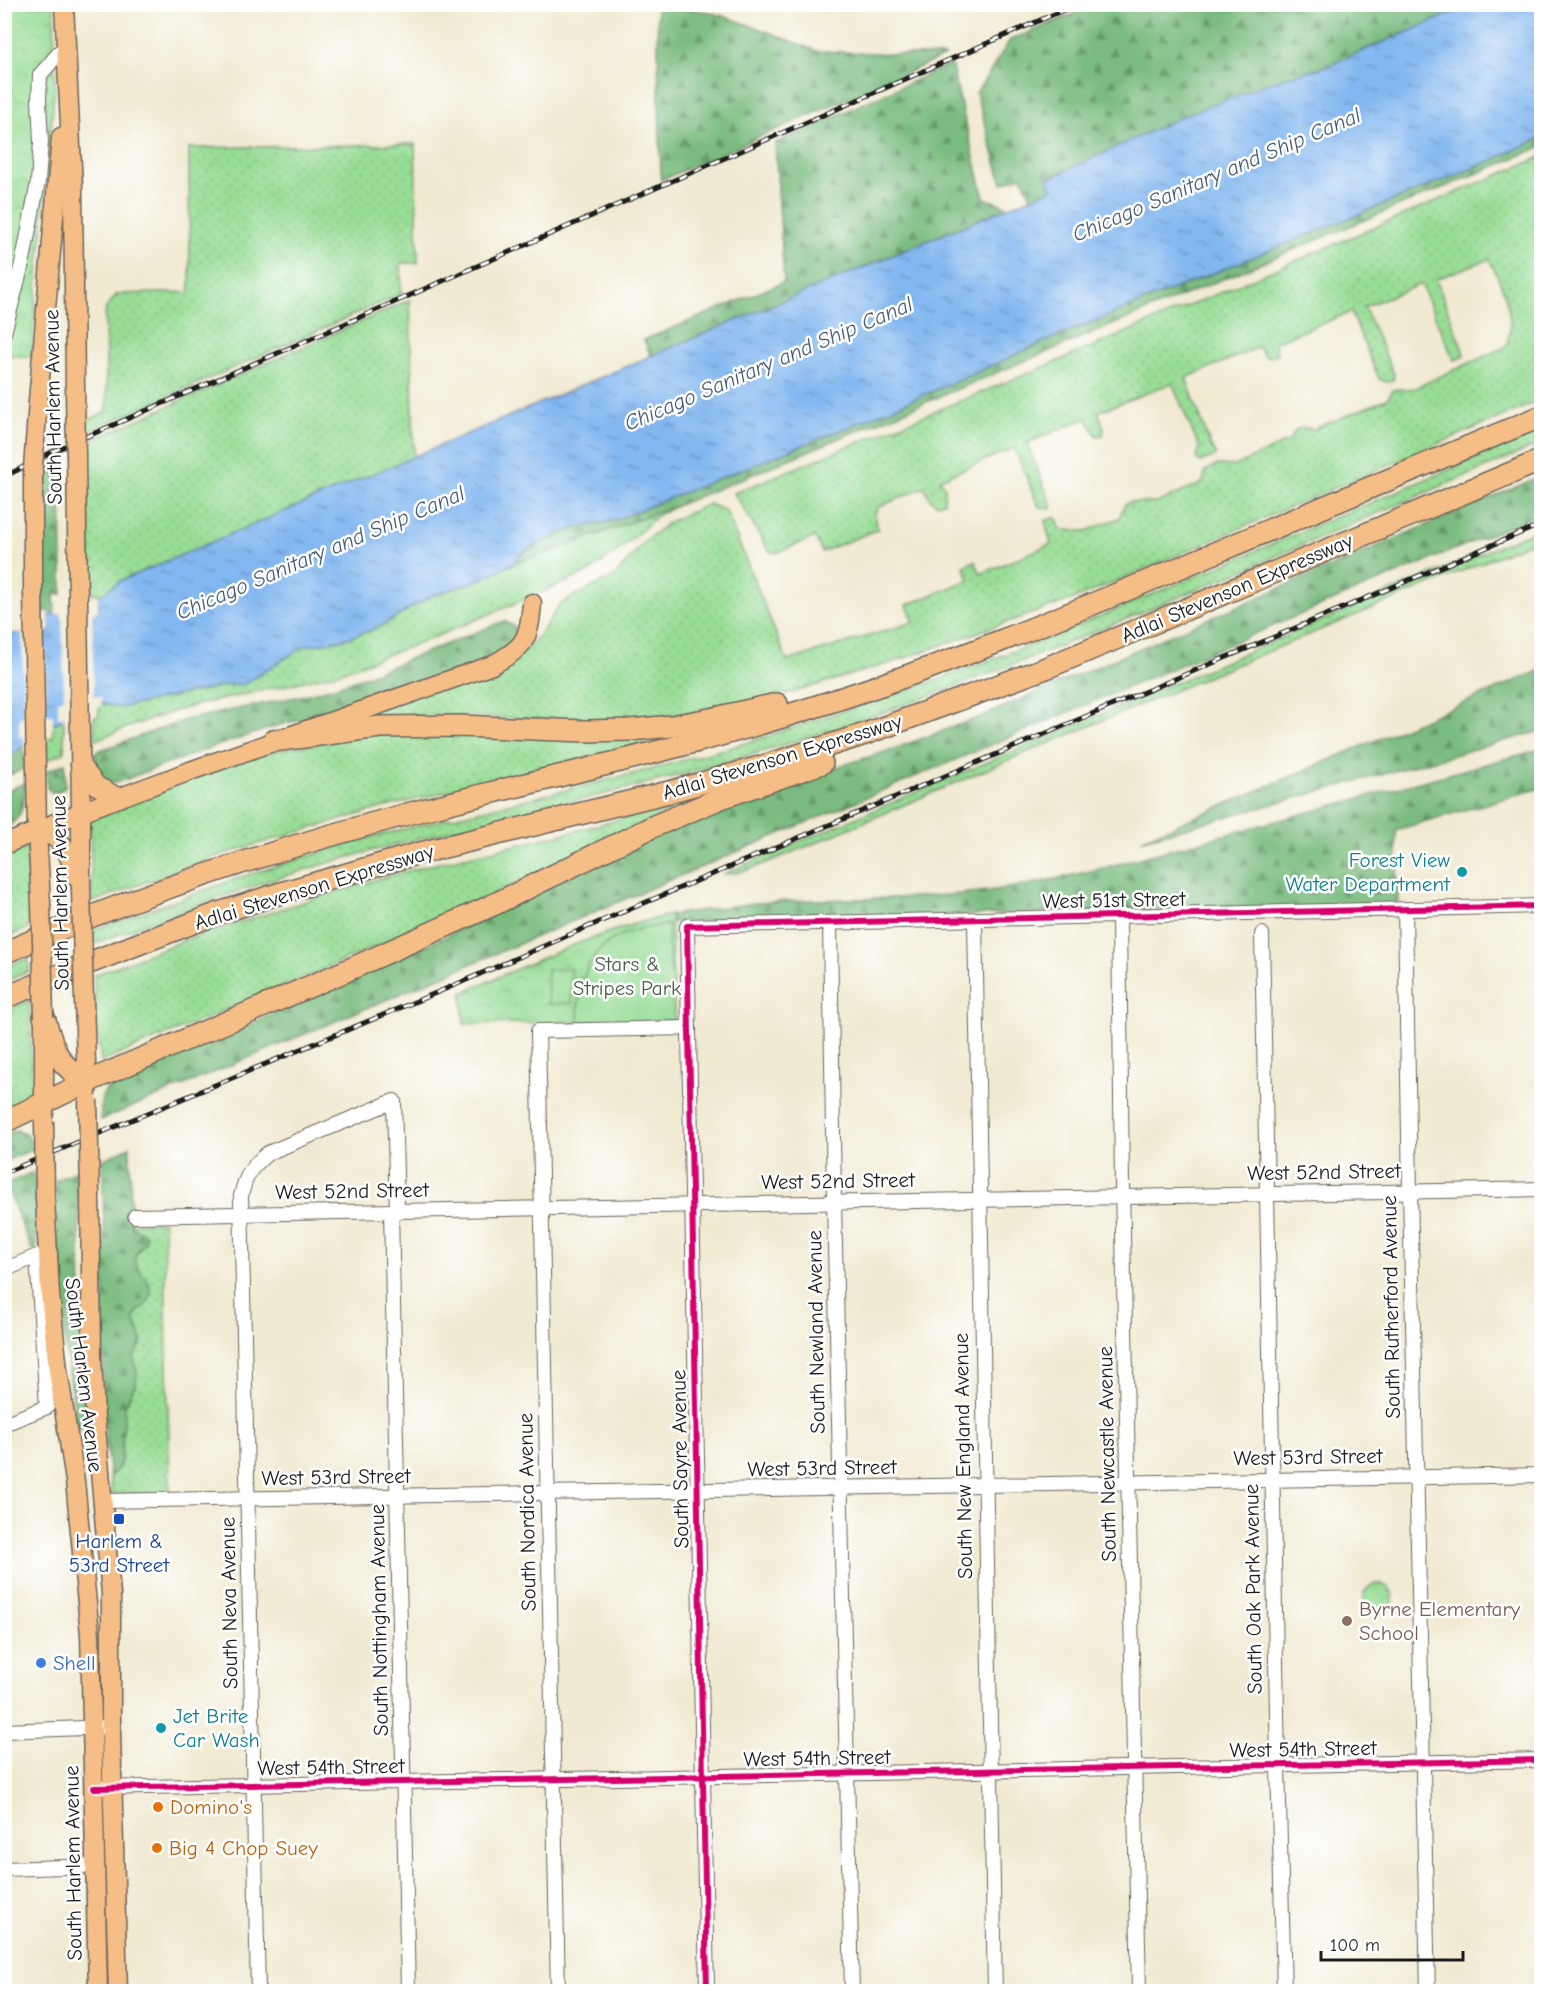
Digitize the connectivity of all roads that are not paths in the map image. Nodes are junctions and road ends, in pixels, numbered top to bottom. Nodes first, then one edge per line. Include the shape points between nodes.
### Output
1 (64, 4) edge
2 (65, 46) junction
3 (4, 333) edge
4 (1542, 416) edge
5 (1542, 460) edge
6 (532, 603) dead end
7 (966, 655) junction
8 (1046, 668) junction
9 (273, 741) junction
10 (80, 765) junction
11 (119, 798) junction
12 (81, 812) junction
13 (37, 830) junction
14 (4, 845) edge
15 (81, 888) junction
16 (1542, 906) edge
17 (1405, 909) junction
18 (1119, 916) junction
19 (975, 920) junction
20 (830, 923) junction
21 (687, 926) joint
22 (1262, 934) dead end
23 (4, 953) edge
24 (4, 998) edge
25 (44, 1017) junction
26 (689, 1028) junction
27 (87, 1091) junction
28 (394, 1101) joint
29 (29, 1121) edge
30 (1542, 1189) edge
31 (1410, 1191) junction
32 (1266, 1194) junction
33 (1122, 1197) junction
34 (980, 1200) junction
35 (834, 1202) junction
36 (692, 1205) junction
37 (543, 1208) junction
38 (394, 1211) junction
39 (241, 1214) junction
40 (135, 1216) dead end
41 (4, 1270) edge
42 (4, 1424) edge
43 (1542, 1475) edge
44 (1416, 1477) junction
45 (1272, 1479) junction
46 (1128, 1482) junction
47 (985, 1485) junction
48 (841, 1489) junction
49 (696, 1491) junction
50 (548, 1493) junction
51 (397, 1497) junction
52 (248, 1499) junction
53 (103, 1501) junction
54 (102, 1727) junction
55 (4, 1731) edge
56 (1542, 1761) edge
57 (1422, 1763) junction
58 (1278, 1766) junction
59 (1134, 1768) junction
60 (991, 1771) junction
61 (847, 1774) junction
62 (703, 1777) junction
63 (554, 1779) junction
64 (403, 1782) junction
65 (254, 1785) junction
66 (94, 1788) junction
67 (113, 1788) junction
68 (94, 1866) junction
69 (4, 1869) edge
70 (1428, 1991) edge
71 (98, 1992) edge
72 (118, 1992) edge
73 (258, 1992) edge
74 (408, 1992) edge
75 (558, 1992) edge
76 (707, 1992) edge
77 (852, 1992) edge
78 (995, 1992) edge
79 (1139, 1992) edge
80 (1284, 1992) edge

1 - 2 main road, South Harlem Avenue
2 - 3 street via 40,75 38,182
2 - 10 main road, South Harlem Avenue, bridge via 73,187
2 - 13 main road, South Harlem Avenue, bridge via 32,510
4 - 7 highway, Adlai Stevenson Expressway
5 - 8 highway, Adlai Stevenson Expressway
6 - 9 main road via 530,630 522,644 492,665
7 - 9 highway via 756,710 672,726 585,731 380,727
7 - 23 highway, Adlai Stevenson Expressway via 692,744 417,812 244,861
8 - 24 highway, Adlai Stevenson Expressway via 865,735 770,764 281,892
8 - 27 highway via 951,717 722,798 652,827
9 - 11 main road
10 - 11 main road via 97,786
10 - 12 main road, South Harlem Avenue
11 - 12 main road
12 - 13 main road
12 - 15 main road, South Harlem Avenue
13 - 14 main road
13 - 15 main road via 54,836 65,847
13 - 25 main road, South Harlem Avenue, bridge
15 - 27 main road, South Harlem Avenue, bridge
16 - 17 street, West 51st Street
17 - 18 street, West 51st Street
17 - 31 street, South Rutherford Avenue
18 - 19 street, West 51st Street
18 - 33 street, South Newcastle Avenue
19 - 20 street, West 51st Street
19 - 34 street, South New England Avenue
20 - 21 street, West 51st Street
20 - 35 street, South Newland Avenue
21 - 26 street, South Sayre Avenue
22 - 32 street, South Oak Park Avenue
25 - 27 highway via 53,1047
25 - 29 main road, South Harlem Avenue
26 - 36 street, South Sayre Avenue
26 - 37 street, South Nordica Avenue via 538,1031
27 - 29 highway
27 - 53 main road, South Harlem Avenue, bridge via 92,1357
28 - 38 street, South Nottingham Avenue
28 - 39 street, South Neva Avenue via 268,1153 252,1166 244,1182
29 - 54 main road, South Harlem Avenue, bridge
30 - 31 street, West 52nd Street
31 - 32 street, West 52nd Street
31 - 44 street, South Rutherford Avenue
32 - 33 street, West 52nd Street
32 - 45 street, South Oak Park Avenue
33 - 34 street, West 52nd Street
33 - 46 street, South Newcastle Avenue
34 - 35 street, West 52nd Street
34 - 47 street, South New England Avenue
35 - 36 street, West 52nd Street
35 - 48 street, South Newland Avenue
36 - 37 street, West 52nd Street
36 - 49 street, South Sayre Avenue
37 - 38 street, West 52nd Street
37 - 50 street, South Nordica Avenue
38 - 39 street, West 52nd Street
38 - 51 street, South Nottingham Avenue
39 - 40 street, West 52nd Street
39 - 52 street, South Neva Avenue
41 - 42 street via 37,1256 47,1407
43 - 44 street, West 53rd Street
44 - 45 street, West 53rd Street
44 - 57 street, South Rutherford Avenue
45 - 46 street, West 53rd Street
45 - 58 street, South Oak Park Avenue
46 - 47 street, West 53rd Street
46 - 59 street, South Newcastle Avenue
47 - 48 street, West 53rd Street
47 - 60 street, South New England Avenue
48 - 49 street, West 53rd Street
48 - 61 street, South Newland Avenue
49 - 50 street, West 53rd Street
49 - 62 street, South Sayre Avenue
50 - 51 street, West 53rd Street
50 - 63 street, South Nordica Avenue
51 - 52 street, West 53rd Street
51 - 64 street, South Nottingham Avenue
52 - 53 street, West 53rd Street
52 - 65 street, South Neva Avenue
53 - 54 main road, South Harlem Avenue via 111,1594
54 - 55 street
54 - 66 main road, South Harlem Avenue
54 - 67 main road, South Harlem Avenue
56 - 57 street, West 54th Street
57 - 58 street, West 54th Street
57 - 70 street, South Rutherford Avenue
58 - 59 street, West 54th Street
58 - 80 street, South Oak Park Avenue
59 - 60 street, West 54th Street
59 - 79 street, South Newcastle Avenue
60 - 61 street, West 54th Street
60 - 78 street, South New England Avenue
61 - 62 street, West 54th Street
61 - 77 street, South Newland Avenue
62 - 63 street, West 54th Street
62 - 76 street, South Sayre Avenue
63 - 64 street, West 54th Street
63 - 75 street, South Nordica Avenue
64 - 65 street, West 54th Street
64 - 74 street, South Nottingham Avenue
65 - 67 street, West 54th Street
65 - 73 street, South Neva Avenue
66 - 67 street, West 54th Street
66 - 68 main road, South Harlem Avenue
67 - 72 main road, South Harlem Avenue
68 - 69 street
68 - 71 main road, South Harlem Avenue

